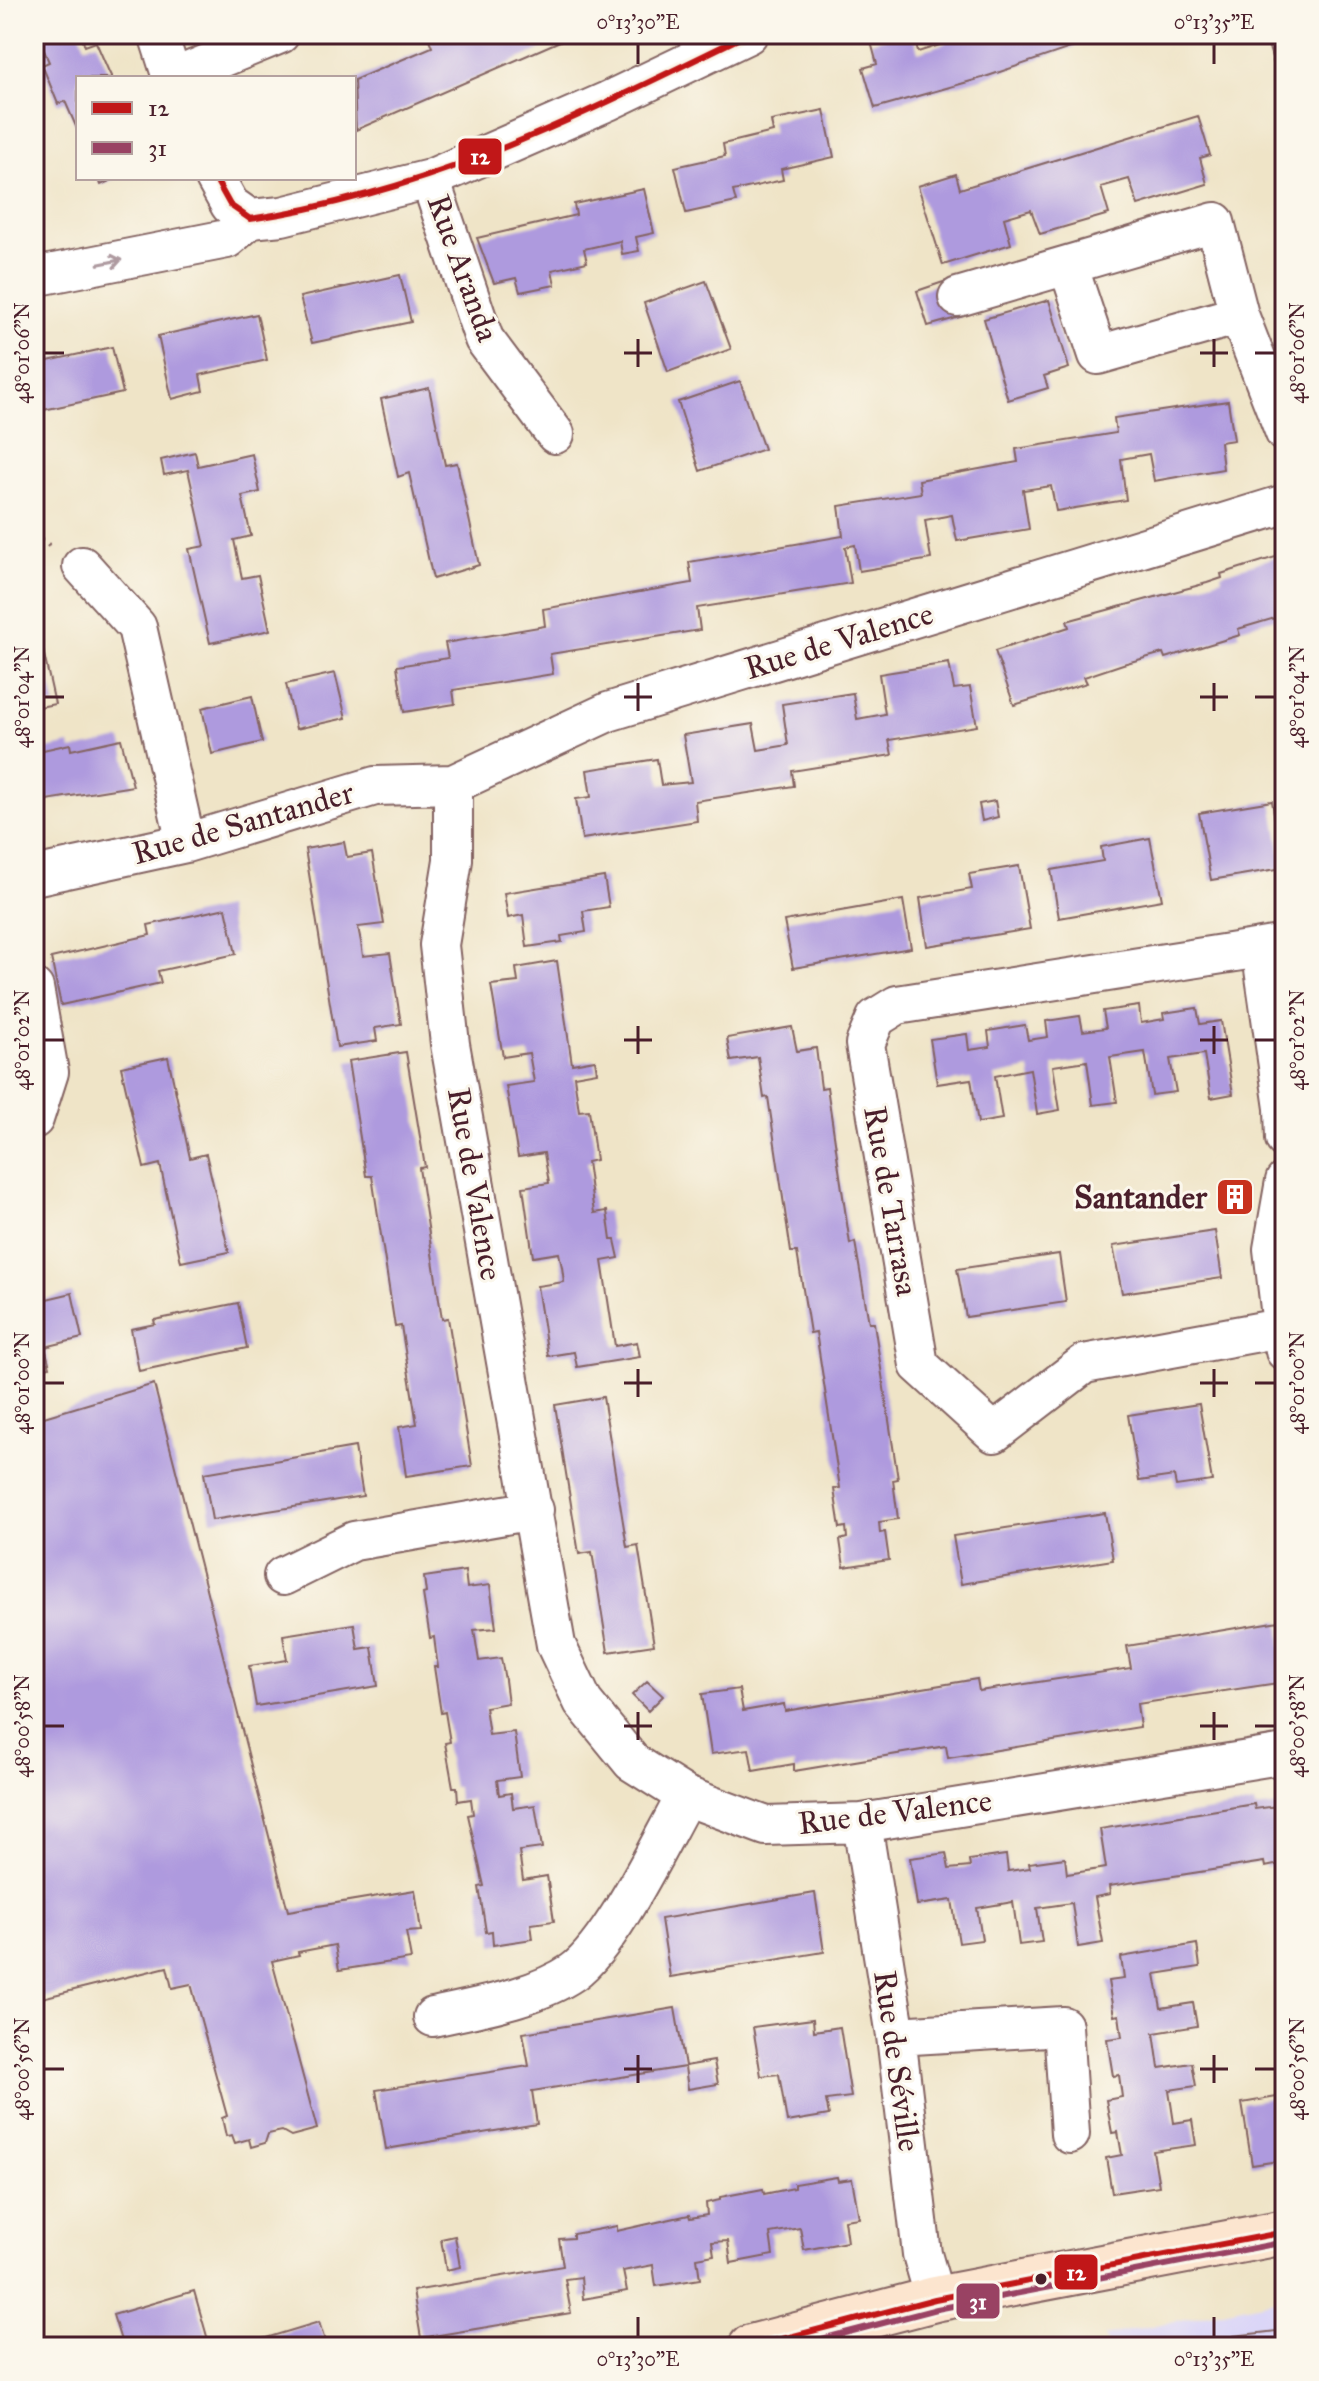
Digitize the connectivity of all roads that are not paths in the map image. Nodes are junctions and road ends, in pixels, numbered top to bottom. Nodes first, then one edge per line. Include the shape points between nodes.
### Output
1 (158, 34) edge
2 (280, 34) edge
3 (748, 34) edge
4 (172, 76) edge
5 (178, 76) edge
6 (430, 179) junction
7 (216, 180) edge
8 (250, 219) junction
9 (1068, 265) junction
10 (34, 277) edge
11 (958, 297) dead end
12 (1239, 315) junction
13 (1285, 433) edge
14 (555, 434) dead end
15 (1285, 504) edge
16 (82, 566) dead end
17 (453, 784) junction
18 (186, 843) junction
19 (34, 876) edge
20 (1273, 946) edge
21 (34, 988) edge
22 (34, 1119) edge
23 (1285, 1139) edge
24 (1285, 1181) edge
25 (1283, 1340) edge
26 (534, 1510) junction
27 (283, 1576) dead end
28 (1285, 1754) edge
29 (686, 1796) junction
30 (862, 1823) junction
31 (433, 2017) dead end
32 (896, 2036) junction
33 (1070, 2134) dead end
34 (1285, 2232) edge
35 (935, 2299) junction
36 (751, 2347) edge

1 - 4 street
2 - 5 street
3 - 6 street
6 - 8 street via 282,216
6 - 14 street, Rue Aranda via 484,339
7 - 8 street via 230,205
10 -> 8 street via 227,239
9 - 11 street
9 - 12 street via 1098,355
9 - 12 street via 1215,222
12 - 13 street
15 - 17 street, Rue de Valence via 608,712
16 - 18 street via 137,627
17 - 18 street, Rue de Santander via 375,786
17 - 26 street, Rue de Valence via 453,860 439,945 450,1044
18 - 19 street, Rue de Santander
20 - 23 street
20 - 25 street, Rue de Tarrasa via 897,1005 876,1018 865,1044 919,1365 994,1433 1084,1364
21 - 22 street via 49,1072
24 - 25 street via 1273,1249
26 - 27 street via 354,1541
26 - 29 street, Rue de Valence via 556,1645 583,1702 632,1762
28 - 30 street, Rue de Valence
29 - 30 street, Rue de Valence via 766,1826
29 - 31 street via 610,1929 574,1971 510,2000
30 - 32 street, Rue de Séville
32 - 33 street via 1063,2026
32 - 35 street, Rue de Séville via 922,2254
34 - 35 street
35 - 36 street

